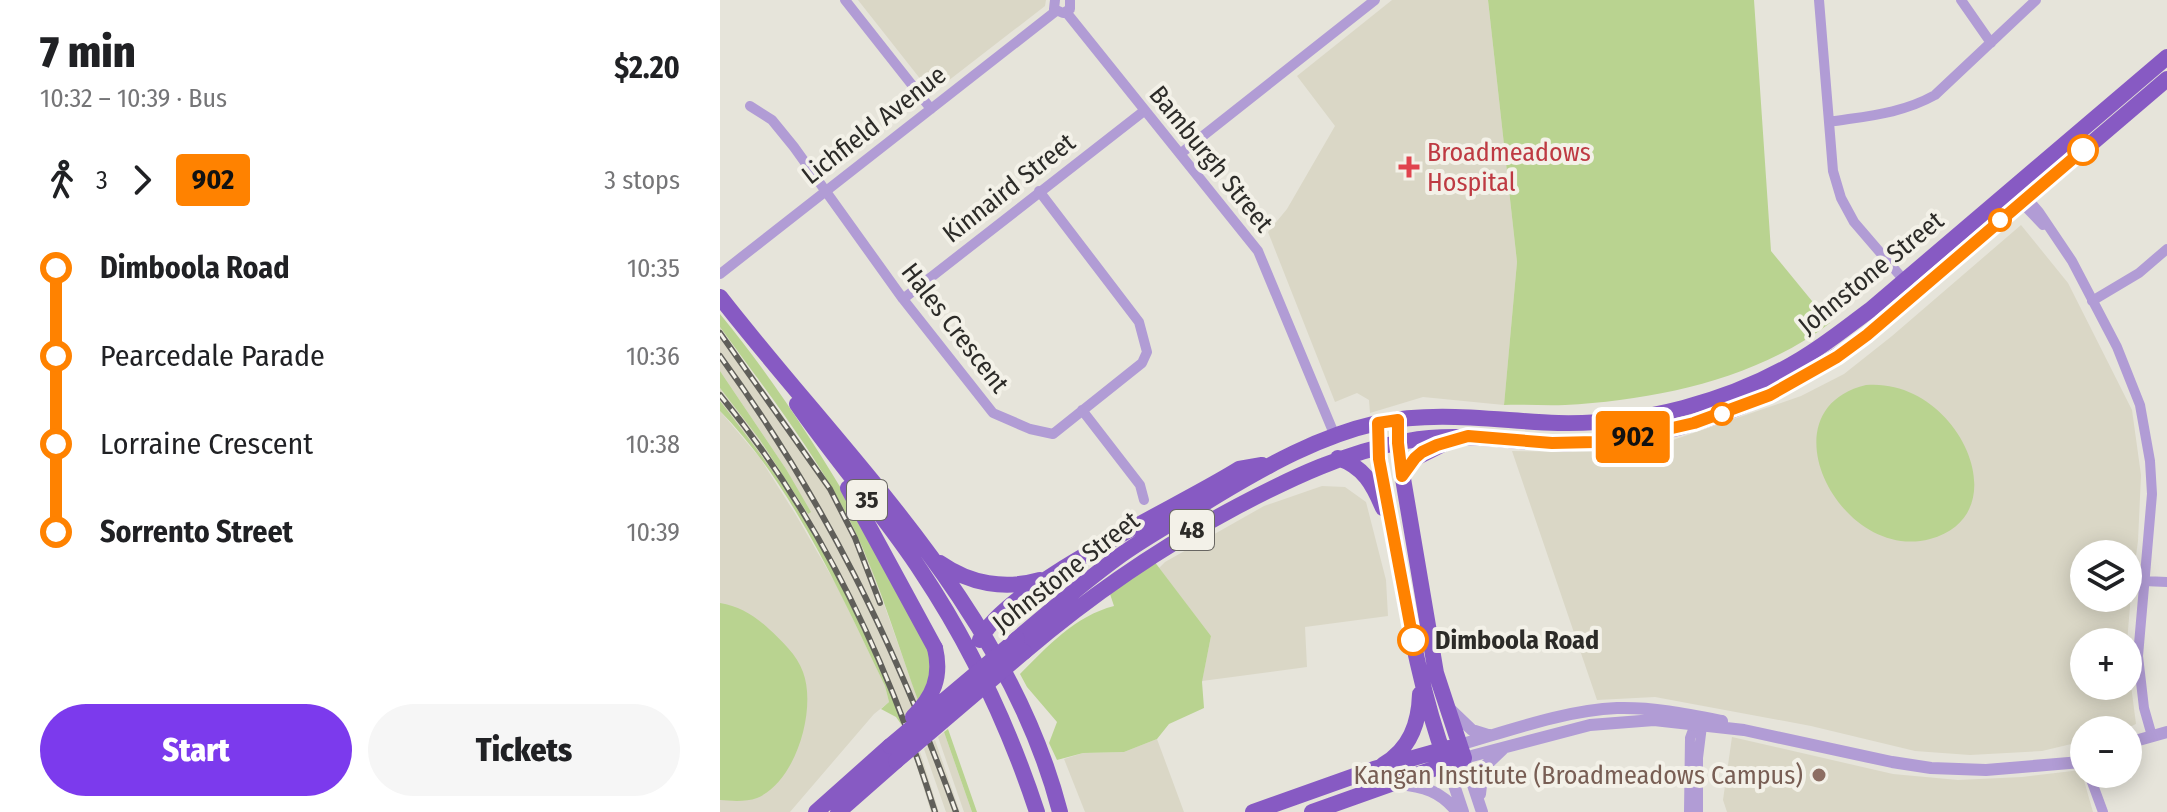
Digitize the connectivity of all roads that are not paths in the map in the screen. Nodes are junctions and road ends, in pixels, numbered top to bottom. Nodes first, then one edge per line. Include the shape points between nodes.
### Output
1 (845, 0) edge
2 (1070, 0) edge
3 (1375, 0) edge
4 (1819, 0) edge
5 (1961, 0) edge
6 (2036, 0) edge
7 (1059, 8) edge
8 (1991, 43) junction
9 (2167, 57) edge
10 (2167, 79) edge
11 (750, 106) dead end
12 (931, 109) junction
13 (1144, 111) junction
14 (1829, 122) junction
15 (1180, 154) junction
16 (2012, 187) junction
17 (1039, 191) junction
18 (825, 192) junction
19 (2024, 201) junction
20 (2167, 249) edge
21 (720, 274) edge
22 (1910, 287) junction
23 (720, 297) edge
24 (903, 299) junction
25 (2092, 301) junction
26 (744, 327) junction
27 (1793, 373) junction
28 (1082, 410) junction
29 (1398, 420) junction
30 (1378, 423) junction
31 (1335, 436) junction
32 (1468, 436) junction
33 (821, 440) junction
34 (1398, 443) junction
35 (1377, 448) junction
36 (1284, 457) junction
37 (1338, 458) junction
38 (1402, 476) junction
39 (1283, 482) junction
40 (1144, 500) dead end
41 (1209, 500) junction
42 (1393, 532) junction
43 (929, 556) junction
44 (1051, 576) junction
45 (2144, 581) junction
46 (2167, 582) edge
47 (1423, 595) junction
48 (1405, 600) junction
49 (983, 634) junction
50 (1021, 646) junction
51 (981, 677) junction
52 (1421, 681) junction
53 (1444, 702) junction
54 (1588, 719) junction
55 (1698, 722) junction
56 (2167, 732) edge
57 (1493, 736) junction
58 (2152, 736) junction
59 (2142, 739) edge
60 (1512, 744) junction
61 (893, 754) junction
62 (1453, 754) junction
63 (2070, 761) edge
64 (1374, 769) junction
65 (1394, 784) junction
66 (2096, 788) edge
67 (1055, 793) junction
68 (1481, 808) edge
69 (816, 812) edge
70 (838, 812) edge
71 (1037, 812) edge
72 (1060, 812) edge
73 (1066, 812) edge
74 (1253, 812) edge
75 (1312, 812) edge
76 (1460, 812) edge
77 (1689, 812) edge
78 (1698, 812) edge
79 (2103, 812) edge

1 - 12 street
2 - 7 street via 1071,6
3 - 15 street
4 - 14 street
5 - 8 street
6 - 8 street
7 - 12 street, Lichfield Avenue
7 - 13 street, Bamburgh Street
8 - 14 street via 1948,85 1920,103
9 - 16 main road, Johnstone Street / 48
10 - 19 main road, Johnstone Street / 48
11 - 18 street, Hales Crescent via 774,122
12 - 18 street, Lichfield Avenue
13 - 15 street, Bamburgh Street
13 - 17 street, Kinnaird Street
14 - 22 street via 1833,171 1845,209
15 - 31 street, Bamburgh Street via 1258,251
16 - 19 street
16 - 22 main road, Johnstone Street / 48
17 - 24 street, Kinnaird Street
17 - 28 street, Hales Crescent via 1139,322 1147,352 1142,363
18 - 21 street, Lichfield Avenue
18 - 24 street, Hales Crescent
19 - 22 main road, Johnstone Street / 48
19 - 25 street via 2072,261
20 - 25 street
22 - 27 main road, Johnstone Street / 48 via 1857,343
23 - 26 main road, 35
24 - 28 street, Hales Crescent via 993,413 1053,434
25 - 45 street via 2128,371 2147,437 2152,494
26 - 33 main road, 35
26 - 43 main road, 35
27 - 29 main road, Johnstone Street / 48 via 1637,417 1579,423
27 - 32 main road, Johnstone Street / 48 via 1756,401 1629,438 1552,443
28 - 40 street via 1140,485
29 - 30 main road, Johnstone Street / 48
29 - 34 main road
30 - 31 main road, Johnstone Street / 48
30 - 35 main road
31 - 36 main road, Johnstone Street / 48
32 - 34 main road, Johnstone Street / 48
32 - 38 main road via 1422,452
33 - 51 main road, 35 via 920,569
33 - 61 main road, bridge via 935,648 933,691 899,730
34 - 35 main road, Johnstone Street / 48
34 - 38 main road
35 - 37 main road, Johnstone Street / 48
35 - 42 main road
36 - 41 main road, Johnstone Street / 48
36 - 44 main road via 1239,469
37 - 39 main road, Johnstone Street / 48
37 - 42 main road via 1363,472
38 - 47 main road
39 - 41 main road via 1255,487 1218,506
39 - 50 main road, Johnstone Street / 48 via 1139,562
41 - 50 main road, Johnstone Street / 48 via 1121,555
42 - 48 main road
43 - 44 main road via 960,575 990,584
43 - 49 main road, 35
44 - 49 main road
45 - 46 street
45 - 58 street via 2138,656
47 - 48 main road
47 - 53 main road
48 - 52 main road
49 - 51 main road via 978,652
49 - 67 main road, 35 via 1016,692
50 - 61 main road, Johnstone Street / 48, bridge
51 - 71 main road, 35 via 1021,762
52 - 62 main road
52 - 64 main road via 1413,734 1391,760
53 - 57 street via 1472,730
53 - 62 main road
54 - 55 street
54 - 57 street
54 - 60 street
55 - 63 street via 1721,720 1744,730 1931,768 1986,770
55 - 77 street via 1690,738
55 - 78 street
56 - 58 street
57 - 62 street
58 - 59 street
60 - 62 street
60 - 68 street via 1483,768
61 - 69 main road, 48
61 - 70 main road, 48
62 - 64 main road
62 - 65 main road
62 - 68 street
62 - 76 street
64 - 74 main road
65 - 75 main road
65 - 76 street via 1428,788
66 - 79 street
67 - 72 main road, 35
67 - 73 main road

